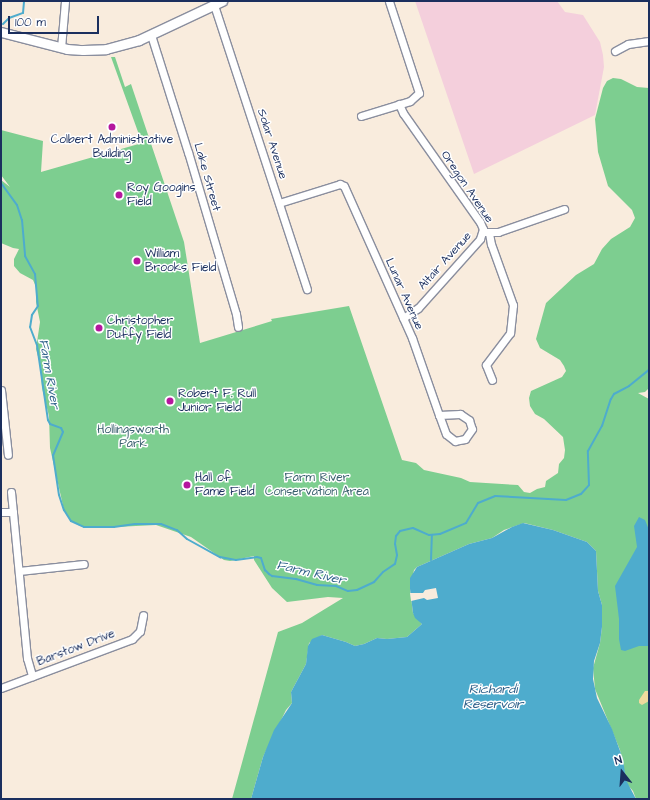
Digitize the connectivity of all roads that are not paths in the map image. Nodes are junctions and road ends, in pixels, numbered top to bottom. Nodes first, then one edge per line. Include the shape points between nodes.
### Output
1 (65, 1) edge
2 (222, 1) edge
3 (389, 1) edge
4 (214, 5) junction
5 (1, 32) edge
6 (151, 35) junction
7 (649, 42) edge
8 (61, 48) junction
9 (615, 51) dead end
10 (399, 104) junction
11 (361, 116) dead end
12 (279, 203) junction
13 (564, 209) dead end
14 (486, 232) junction
15 (307, 289) dead end
16 (403, 318) junction
17 (238, 327) dead end
18 (492, 380) dead end
19 (1, 390) edge
20 (2, 415) edge
21 (439, 415) junction
22 (8, 455) dead end
23 (11, 492) dead end
24 (1, 512) edge
25 (13, 512) junction
26 (84, 564) dead end
27 (19, 571) junction
28 (143, 615) dead end
29 (32, 676) junction
30 (1, 688) edge

1 - 8 street
2 - 4 main road
3 - 10 street via 419,87 418,95
4 - 6 main road
4 - 12 street, Solar Avenue
5 - 8 main road
6 - 8 main road via 106,49
6 - 17 street, Lake Street
7 - 9 street via 628,44
10 - 11 street
10 - 14 street, Oregon Avenue
12 - 15 street, Solar Avenue
12 - 16 street, Lunar Avenue via 342,184
13 - 14 street, Oregon Avenue via 498,232
14 - 16 street, Altair Avenue via 418,308
14 - 18 street via 512,301 512,327 509,337 486,365
16 - 21 street, Lunar Avenue
19 - 20 street
20 - 22 street
21 - 21 street, Lunar Avenue via 465,416 471,424 470,434 462,440 451,439 446,434
23 - 25 street
24 - 25 street
25 - 27 street
26 - 27 street
27 - 29 street via 28,662
28 - 29 street, Barstow Drive via 140,631 132,639
29 - 30 street, Barstow Drive

